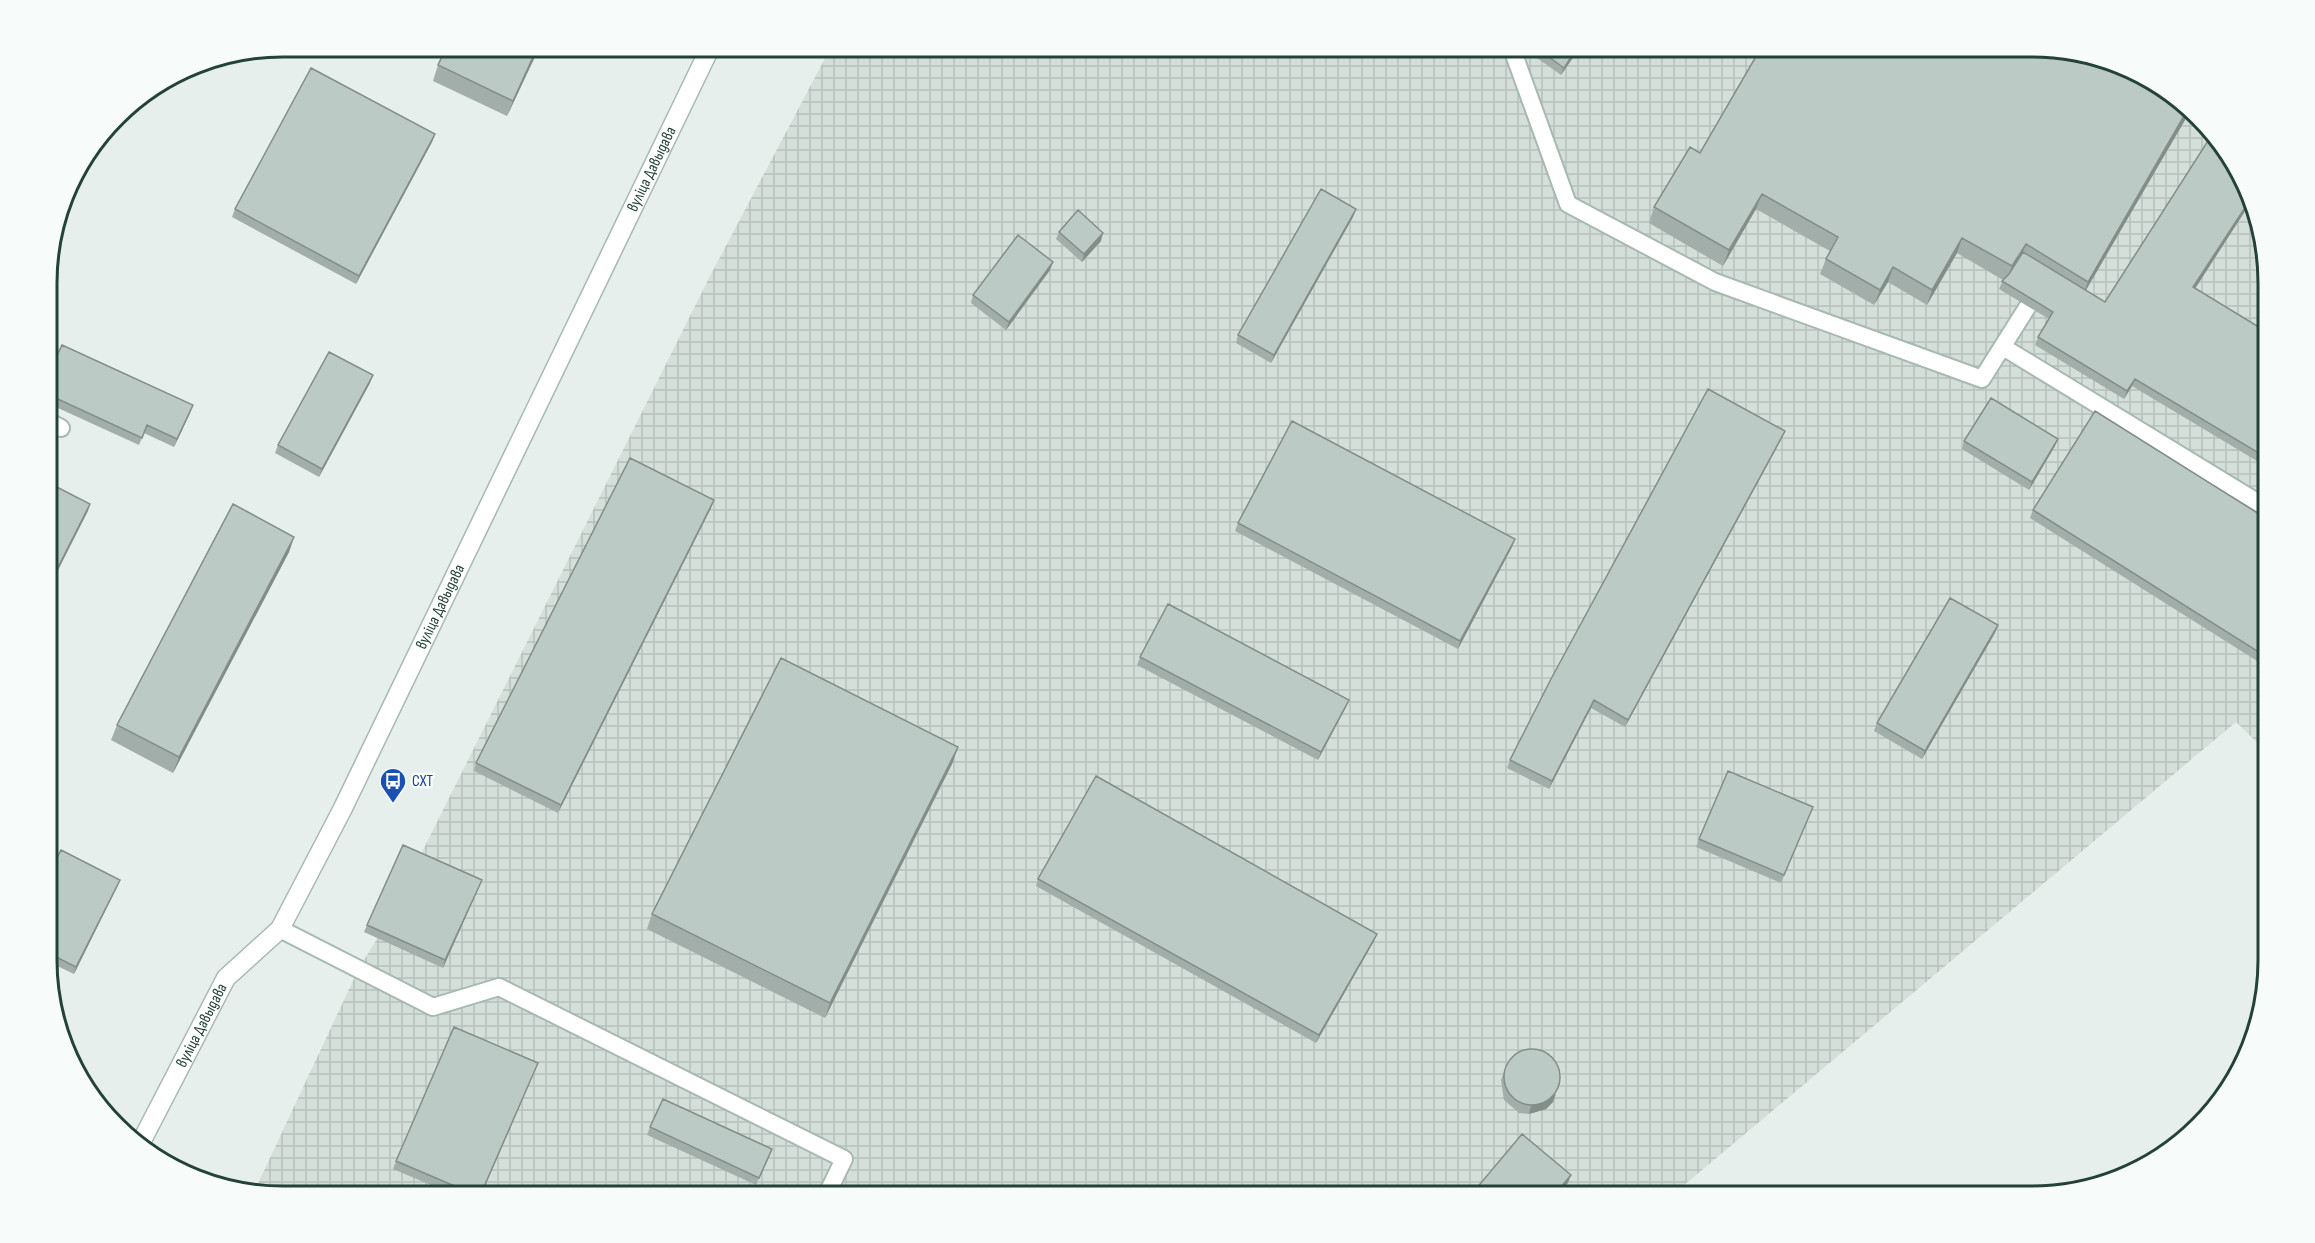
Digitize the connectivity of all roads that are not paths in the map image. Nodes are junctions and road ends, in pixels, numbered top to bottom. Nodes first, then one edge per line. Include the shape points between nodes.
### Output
1 (706, 57) edge
2 (1515, 57) edge
3 (2028, 306) edge
4 (2003, 347) junction
5 (2258, 503) edge
6 (279, 929) junction
7 (143, 1138) edge
8 (831, 1186) edge

1 - 6 street, вуліца Давыдава via 348,799
2 - 4 lane via 1568,204 1715,282 1982,379
3 - 4 lane
4 - 5 lane
6 - 7 street, вуліца Давыдава via 226,978
6 - 8 lane via 433,1007 499,987 510,992 844,1159

